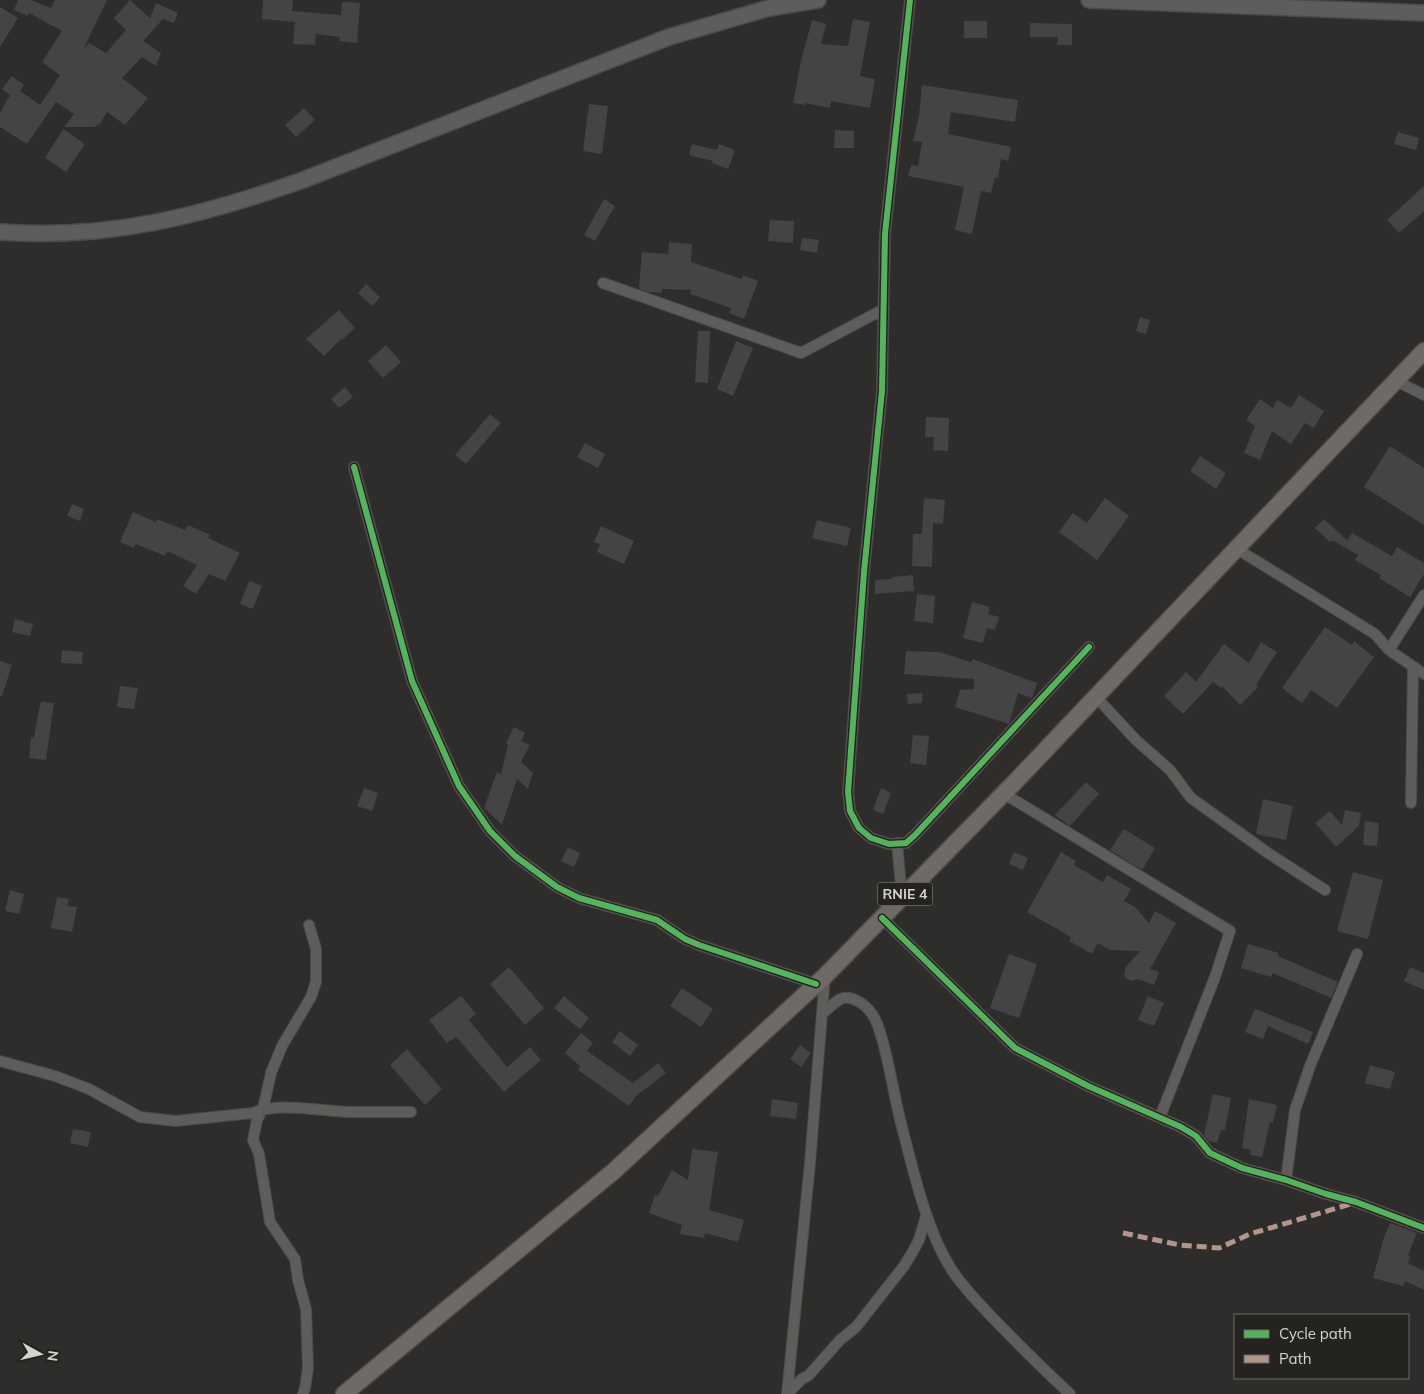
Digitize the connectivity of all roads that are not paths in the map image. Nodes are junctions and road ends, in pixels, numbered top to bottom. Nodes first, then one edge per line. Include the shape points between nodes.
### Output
1 (818, 0) edge
2 (910, 0) edge
3 (1090, 0) edge
4 (763, 4) edge
5 (1424, 13) edge
6 (0, 232) edge
7 (603, 283) dead end
8 (884, 309) junction
9 (1424, 351) edge
10 (1396, 381) junction
11 (1424, 395) edge
12 (354, 467) dead end
13 (1237, 549) junction
14 (1424, 596) edge
15 (1089, 646) dead end
16 (1389, 650) junction
17 (1413, 667) junction
18 (1424, 674) edge
19 (1096, 697) junction
20 (1003, 793) junction
21 (1411, 802) dead end
22 (897, 843) junction
23 (1325, 890) dead end
24 (902, 897) junction
25 (882, 918) junction
26 (308, 925) dead end
27 (1357, 954) dead end
28 (820, 980) junction
29 (822, 1014) junction
30 (0, 1061) edge
31 (263, 1109) junction
32 (411, 1112) dead end
33 (1160, 1117) junction
34 (1286, 1180) junction
35 (927, 1212) junction
36 (1424, 1228) edge
37 (788, 1393) edge
38 (303, 1394) edge
39 (344, 1394) edge
40 (1070, 1394) edge

1 - 4 main road
2 - 8 street via 885,234
3 - 5 main road
4 - 6 main road via 669,37 244,201 127,228 57,234
7 - 8 street via 801,353
8 - 22 street via 882,390 864,572 848,792 850,810 859,828 871,838
9 - 10 main road, RNIE 4
10 - 11 street
10 - 13 main road, RNIE 4
12 - 28 street via 412,681 459,786 490,831 515,856 557,887 579,898 657,920 685,939 706,948
13 - 16 street via 1376,634
13 - 19 main road, RNIE 4
14 - 16 street
15 - 22 street via 915,835 906,843
16 - 17 street
17 - 18 street
17 - 21 street
19 - 20 main road, RNIE 4
19 - 23 street via 1136,740 1170,770 1191,798
20 - 24 main road, RNIE 4
20 - 33 street via 1230,931
22 - 24 street
24 - 25 main road, RNIE 4
25 - 28 main road, RNIE 4
25 - 33 street via 1015,1048 1088,1086
26 - 31 street via 316,949 316,982 271,1072
27 - 34 street via 1295,1110
28 - 29 street
28 - 39 main road, RNIE 4 via 614,1170
29 - 35 street via 841,999 852,998 864,1004 872,1014 888,1062 900,1121
29 - 37 street
30 - 31 street via 88,1089 140,1117 175,1121 253,1113
31 - 32 street
31 - 38 street via 256,1120 253,1140 259,1154 270,1222 295,1260 306,1309 308,1368
33 - 34 street via 1196,1136 1210,1153 1242,1168
34 - 36 street
35 - 37 street via 919,1240 904,1266 856,1327
35 - 40 street via 940,1248 962,1284

